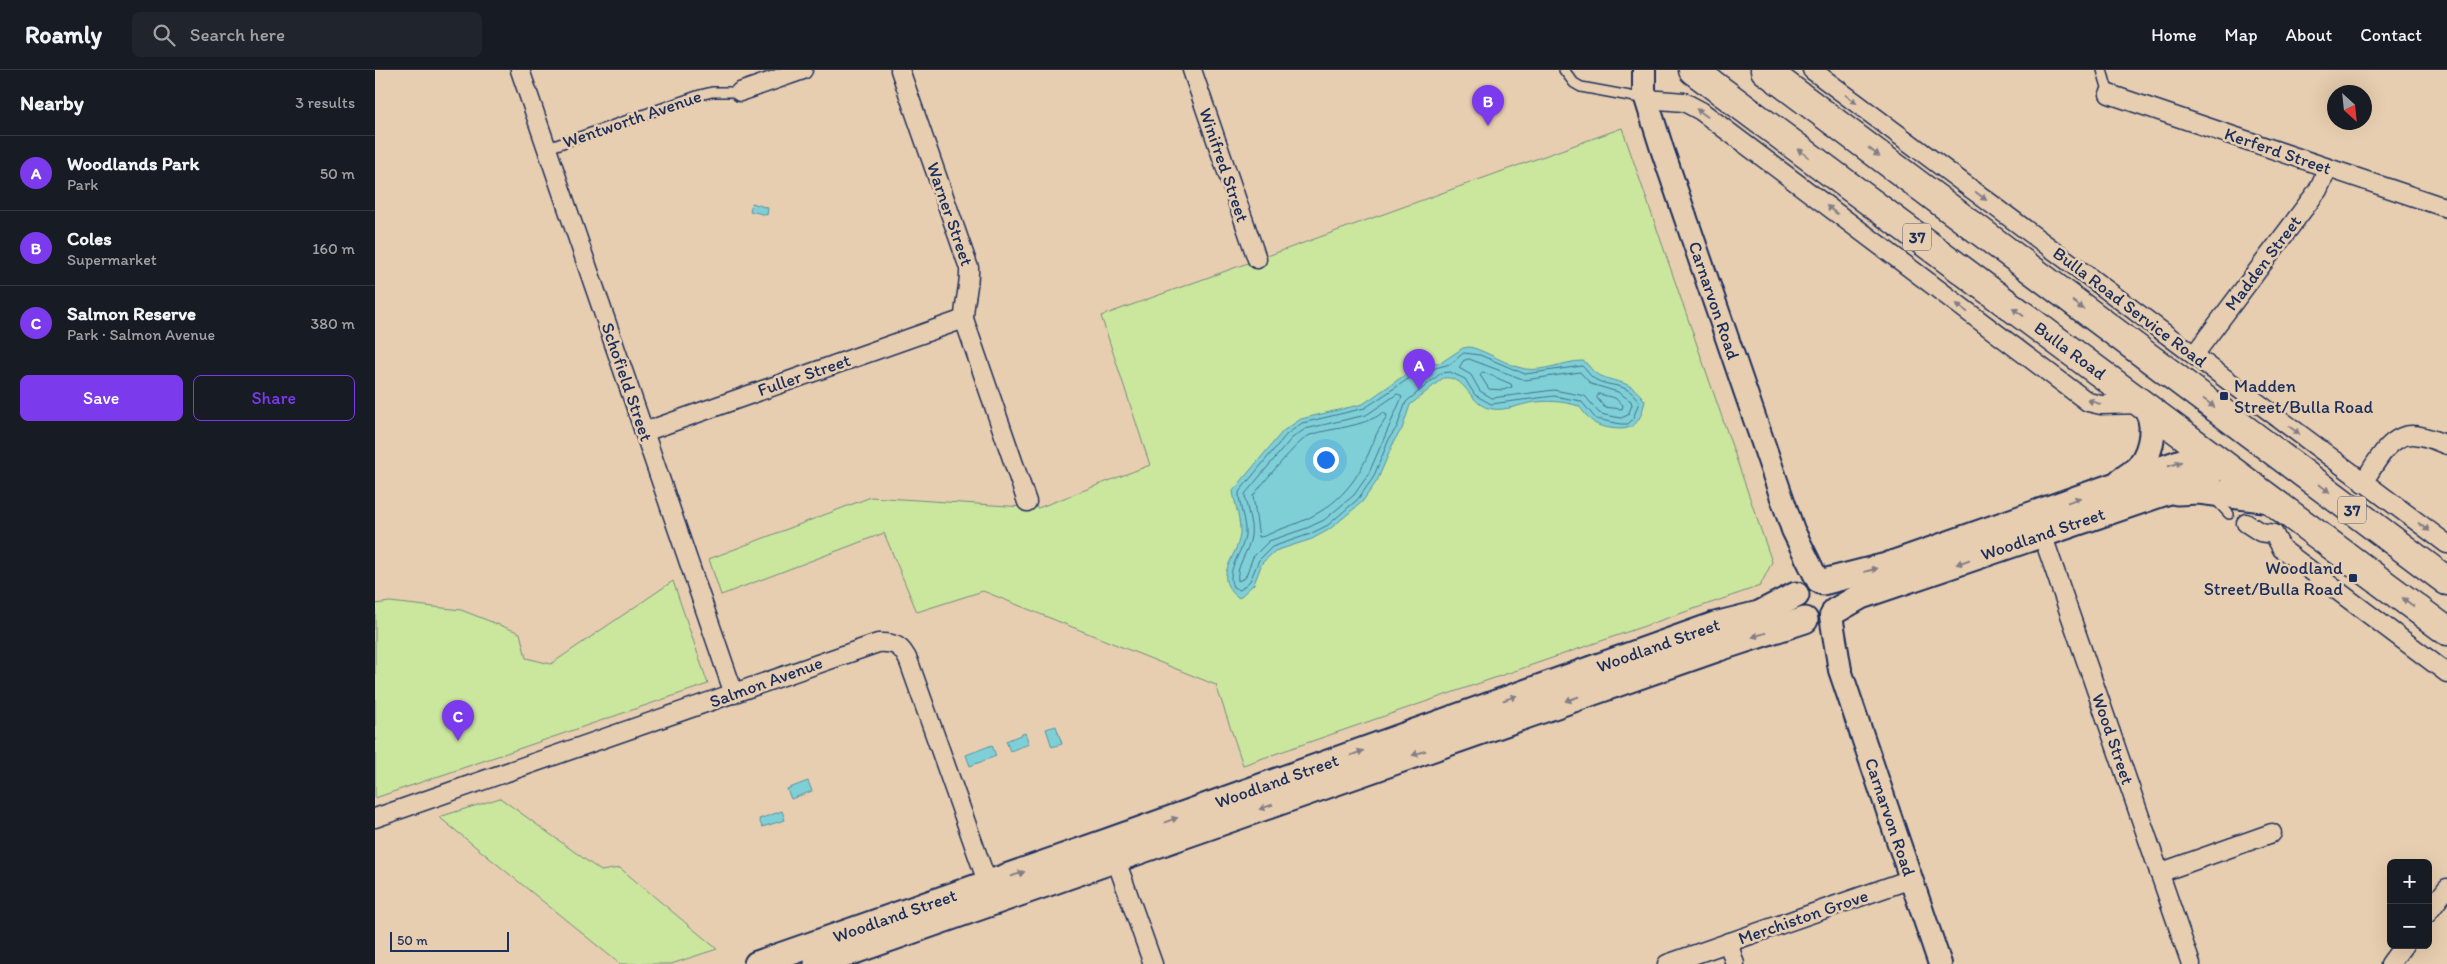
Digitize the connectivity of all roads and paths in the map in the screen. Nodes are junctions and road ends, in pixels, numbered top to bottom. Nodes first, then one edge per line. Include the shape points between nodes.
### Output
1 (520, 70) edge
2 (803, 70) edge
3 (900, 70) edge
4 (1192, 70) edge
5 (1564, 70) edge
6 (1644, 70) edge
7 (1693, 70) edge
8 (1765, 70) edge
9 (1812, 70) edge
10 (2102, 70) edge
11 (740, 92) joint
12 (2109, 94) joint
13 (1646, 98) junction
14 (547, 148) junction
15 (2329, 168) junction
16 (2447, 208) edge
17 (1257, 260) dead end
18 (964, 319) junction
19 (2194, 355) junction
20 (2142, 404) junction
21 (644, 432) junction
22 (2256, 438) junction
23 (2447, 445) edge
24 (2215, 459) junction
25 (2363, 483) junction
26 (2113, 486) junction
27 (2164, 493) junction
28 (2212, 493) junction
29 (2271, 500) junction
30 (1027, 502) dead end
31 (2229, 514) dead end
32 (2246, 523) dead end
33 (2039, 524) junction
34 (2274, 534) junction
35 (2447, 544) edge
36 (2447, 581) edge
37 (1810, 586) junction
38 (1821, 618) junction
39 (2447, 631) edge
40 (2447, 673) edge
41 (1593, 680) junction
42 (734, 694) junction
43 (375, 818) edge
44 (2272, 833) dead end
45 (1113, 851) junction
46 (2159, 873) junction
47 (1911, 879) junction
48 (2447, 888) edge
49 (991, 893) junction
50 (2432, 908) edge
51 (1728, 942) junction
52 (2401, 949) edge
53 (757, 964) edge
54 (817, 964) edge
55 (1153, 964) edge
56 (1667, 964) edge
57 (1735, 964) edge
58 (1940, 964) edge
59 (2191, 964) edge
60 (2390, 964) edge

1 - 14 street, Schofield Street
2 - 11 street, Wentworth Avenue
3 - 18 street, Warner Street via 969,268
4 - 17 street, Winifred Street
5 - 13 lane via 1581,87
6 - 13 street, Carnarvon Road
20 -> 7 main road, Bulla Road / 37
8 -> 22 main road, 37
9 -> 19 street, Bulla Road Service Road
10 - 12 lane
11 - 14 lane, Wentworth Avenue via 700,95
12 - 15 street, Kerferd Street
20 -> 13 street via 2101,405 2088,402 1701,111 1684,102
13 - 37 street, Carnarvon Road
14 - 21 street, Schofield Street
15 - 16 street, Kerferd Street
15 - 19 street, Madden Street via 2318,190
18 - 21 street, Fuller Street
18 - 30 street, Warner Street
19 -> 25 street, Bulla Road Service Road
20 - 24 main road, Bulla Road / 37
20 - 26 main road via 2151,422 2149,447 2135,470
21 - 42 street, Schofield Street
22 - 24 main road
22 -> 36 main road, 37
23 - 25 street via 2422,437 2403,436 2389,446
26 -> 24 main road, Woodland Street
24 - 27 main road, Woodland Street via 2199,480
24 - 29 main road, Bulla Road / 37
25 -> 35 street, Bulla Road Service Road
33 -> 26 main road, Woodland Street
27 - 28 main road
27 - 33 main road, Woodland Street
28 - 29 main road
28 - 31 lane
29 - 34 street
39 -> 29 main road, Bulla Road / 37
32 - 34 street via 2260,532
37 -> 33 main road, Woodland Street
33 -> 38 main road, Woodland Street via 1861,596
33 - 46 street, Wood Street
34 - 40 street via 2283,550
37 - 38 main road via 1796,609
37 - 38 main road via 1830,586 1837,598
37 - 41 main road, Woodland Street via 1759,614 1715,626
38 -> 41 main road, Woodland Street
38 - 47 street, Carnarvon Road
41 - 45 main road, Woodland Street
42 - 43 street, Salmon Avenue
42 - 49 street, Salmon Avenue via 878,643 891,642 899,646 909,662
44 - 46 street
45 - 49 main road, Woodland Street
45 - 55 street
46 - 59 street, Wood Street
47 - 51 street, Merchiston Grove
47 - 58 street, Carnarvon Road
48 - 50 street
49 - 53 main road, Woodland Street
49 - 54 main road, Woodland Street
51 - 56 street, Merchiston Grove
51 - 57 street
52 - 60 street

